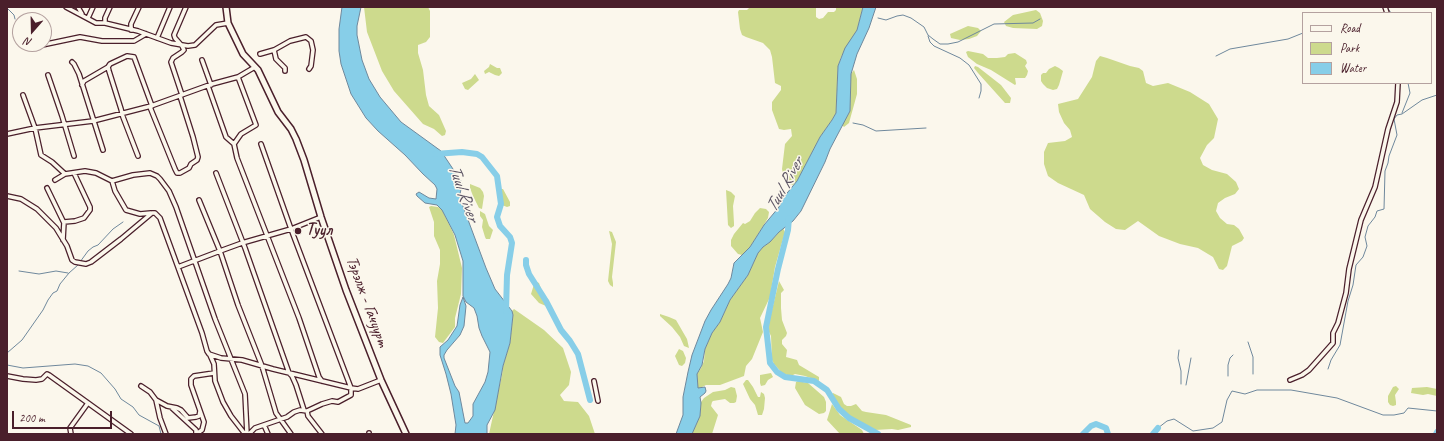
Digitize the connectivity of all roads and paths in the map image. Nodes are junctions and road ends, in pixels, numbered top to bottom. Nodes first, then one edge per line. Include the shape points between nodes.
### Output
1 (66, 7) edge
2 (78, 7) edge
3 (93, 7) edge
4 (110, 7) edge
5 (139, 7) edge
6 (170, 7) edge
7 (186, 7) edge
8 (226, 7) edge
9 (86, 17) junction
10 (105, 23) junction
11 (228, 23) junction
12 (131, 30) junction
13 (146, 34) junction
14 (157, 38) junction
15 (52, 43) edge
16 (180, 44) junction
17 (274, 50) junction
18 (260, 54) dead end
19 (202, 60) dead end
20 (72, 62) dead end
21 (108, 67) junction
22 (255, 67) junction
23 (309, 69) dead end
24 (284, 71) dead end
25 (48, 75) dead end
26 (238, 77) junction
27 (1398, 84) edge
28 (82, 85) junction
29 (209, 85) junction
30 (22, 95) dead end
31 (181, 96) junction
32 (151, 106) junction
33 (122, 114) junction
34 (93, 121) junction
35 (64, 124) junction
36 (35, 128) junction
37 (7, 134) edge
38 (234, 144) junction
39 (261, 144) dead end
40 (102, 150) dead end
41 (74, 156) dead end
42 (138, 156) dead end
43 (74, 173) junction
44 (216, 173) dead end
45 (65, 174) junction
46 (55, 180) dead end
47 (112, 181) junction
48 (47, 188) dead end
49 (7, 196) edge
50 (199, 200) dead end
51 (152, 213) junction
52 (321, 218) junction
53 (64, 223) junction
54 (291, 229) junction
55 (267, 236) junction
56 (63, 240) junction
57 (242, 243) junction
58 (220, 251) junction
59 (195, 261) junction
60 (178, 267) junction
61 (209, 354) junction
62 (232, 359) junction
63 (262, 366) junction
64 (214, 373) junction
65 (289, 373) junction
66 (7, 376) edge
67 (381, 380) junction
68 (1290, 380) dead end
69 (322, 381) junction
70 (594, 381) dead end
71 (141, 386) dead end
72 (351, 388) junction
73 (156, 400) junction
74 (598, 401) dead end
75 (88, 403) junction
76 (171, 407) junction
77 (200, 411) junction
78 (305, 411) junction
79 (280, 419) junction
80 (264, 425) junction
81 (71, 434) edge
82 (132, 434) edge
83 (166, 434) edge
84 (196, 434) edge
85 (247, 434) edge
86 (268, 434) edge
87 (291, 434) edge
88 (322, 434) edge
89 (406, 434) edge

1 - 9 street
2 - 9 street
3 - 9 street
4 - 10 street
5 - 12 street
6 - 14 street
7 - 16 street via 174,35
8 - 11 main road, Тэрэлж - Гачуурт
9 - 10 street via 96,23
10 - 12 street
11 - 16 street via 216,25 195,45
11 - 22 main road, Тэрэлж - Гачуурт via 243,54
12 - 13 street
13 - 14 street
13 - 15 street via 134,41 102,41 80,37
14 - 16 street
16 - 31 street via 182,52 174,56 171,62
17 - 18 street
17 - 23 street via 290,41 309,38 312,41 313,57
17 - 24 street via 276,59 284,67
19 - 29 street
20 - 28 street
21 - 28 street via 86,79
21 - 32 street via 119,59 134,57
21 - 33 street
22 - 26 street
22 - 52 main road, Тэрэлж - Гачуурт via 278,112 296,139
25 - 35 street
26 - 29 street
26 - 38 street via 256,126 241,134
27 - 68 street via 1397,102 1375,187 1361,220 1349,269 1346,294 1333,333 1333,343 1309,370
28 - 34 street
29 - 31 street
29 - 38 street via 226,137
30 - 36 street
31 - 32 street
31 - 32 street via 198,157 189,168 180,173 175,169
32 - 33 street
33 - 34 street
33 - 42 street
34 - 35 street
34 - 40 street
35 - 36 street
35 - 41 street
36 - 37 street
36 - 45 street via 41,155
38 - 55 street
39 - 54 street
43 - 45 street
43 - 47 street via 96,173
43 - 53 street via 90,210 84,218
44 - 57 street
45 - 46 street
47 - 51 street via 114,191 126,210 140,214
47 - 59 street via 150,173 157,176 169,191
48 - 53 street
49 - 56 street via 21,199 37,208 56,228
50 - 58 street
51 - 56 street via 86,264 72,260
51 - 60 street via 160,218
52 - 54 street
52 - 67 main road, Тэрэлж - Гачуурт
53 - 56 street
54 - 55 street
54 - 72 street
55 - 57 street
55 - 69 street
57 - 58 street
57 - 65 street
58 - 59 street
58 - 63 street
59 - 60 street
59 - 62 street
60 - 61 street
61 - 62 street
61 - 64 street via 214,364
62 - 63 street
62 - 85 street via 245,394
63 - 65 street
63 - 79 street
64 - 77 street via 191,378
64 - 85 street via 223,402
65 - 69 street
65 - 78 street
66 - 75 street via 36,380 47,374
67 - 72 street via 358,389
67 - 89 main road, Тэрэлж - Гачуурт
69 - 72 street
70 - 74 street
71 - 73 street
72 - 78 street via 352,394 338,402 332,401
73 - 76 street
73 - 83 street
75 - 81 street via 70,428
75 - 82 street
76 - 77 street via 181,410 191,419 199,416
76 - 84 street via 196,430
77 - 84 street via 204,427
78 - 79 street via 294,412
78 - 88 street
79 - 80 street
79 - 87 street
80 - 85 street
80 - 86 street

